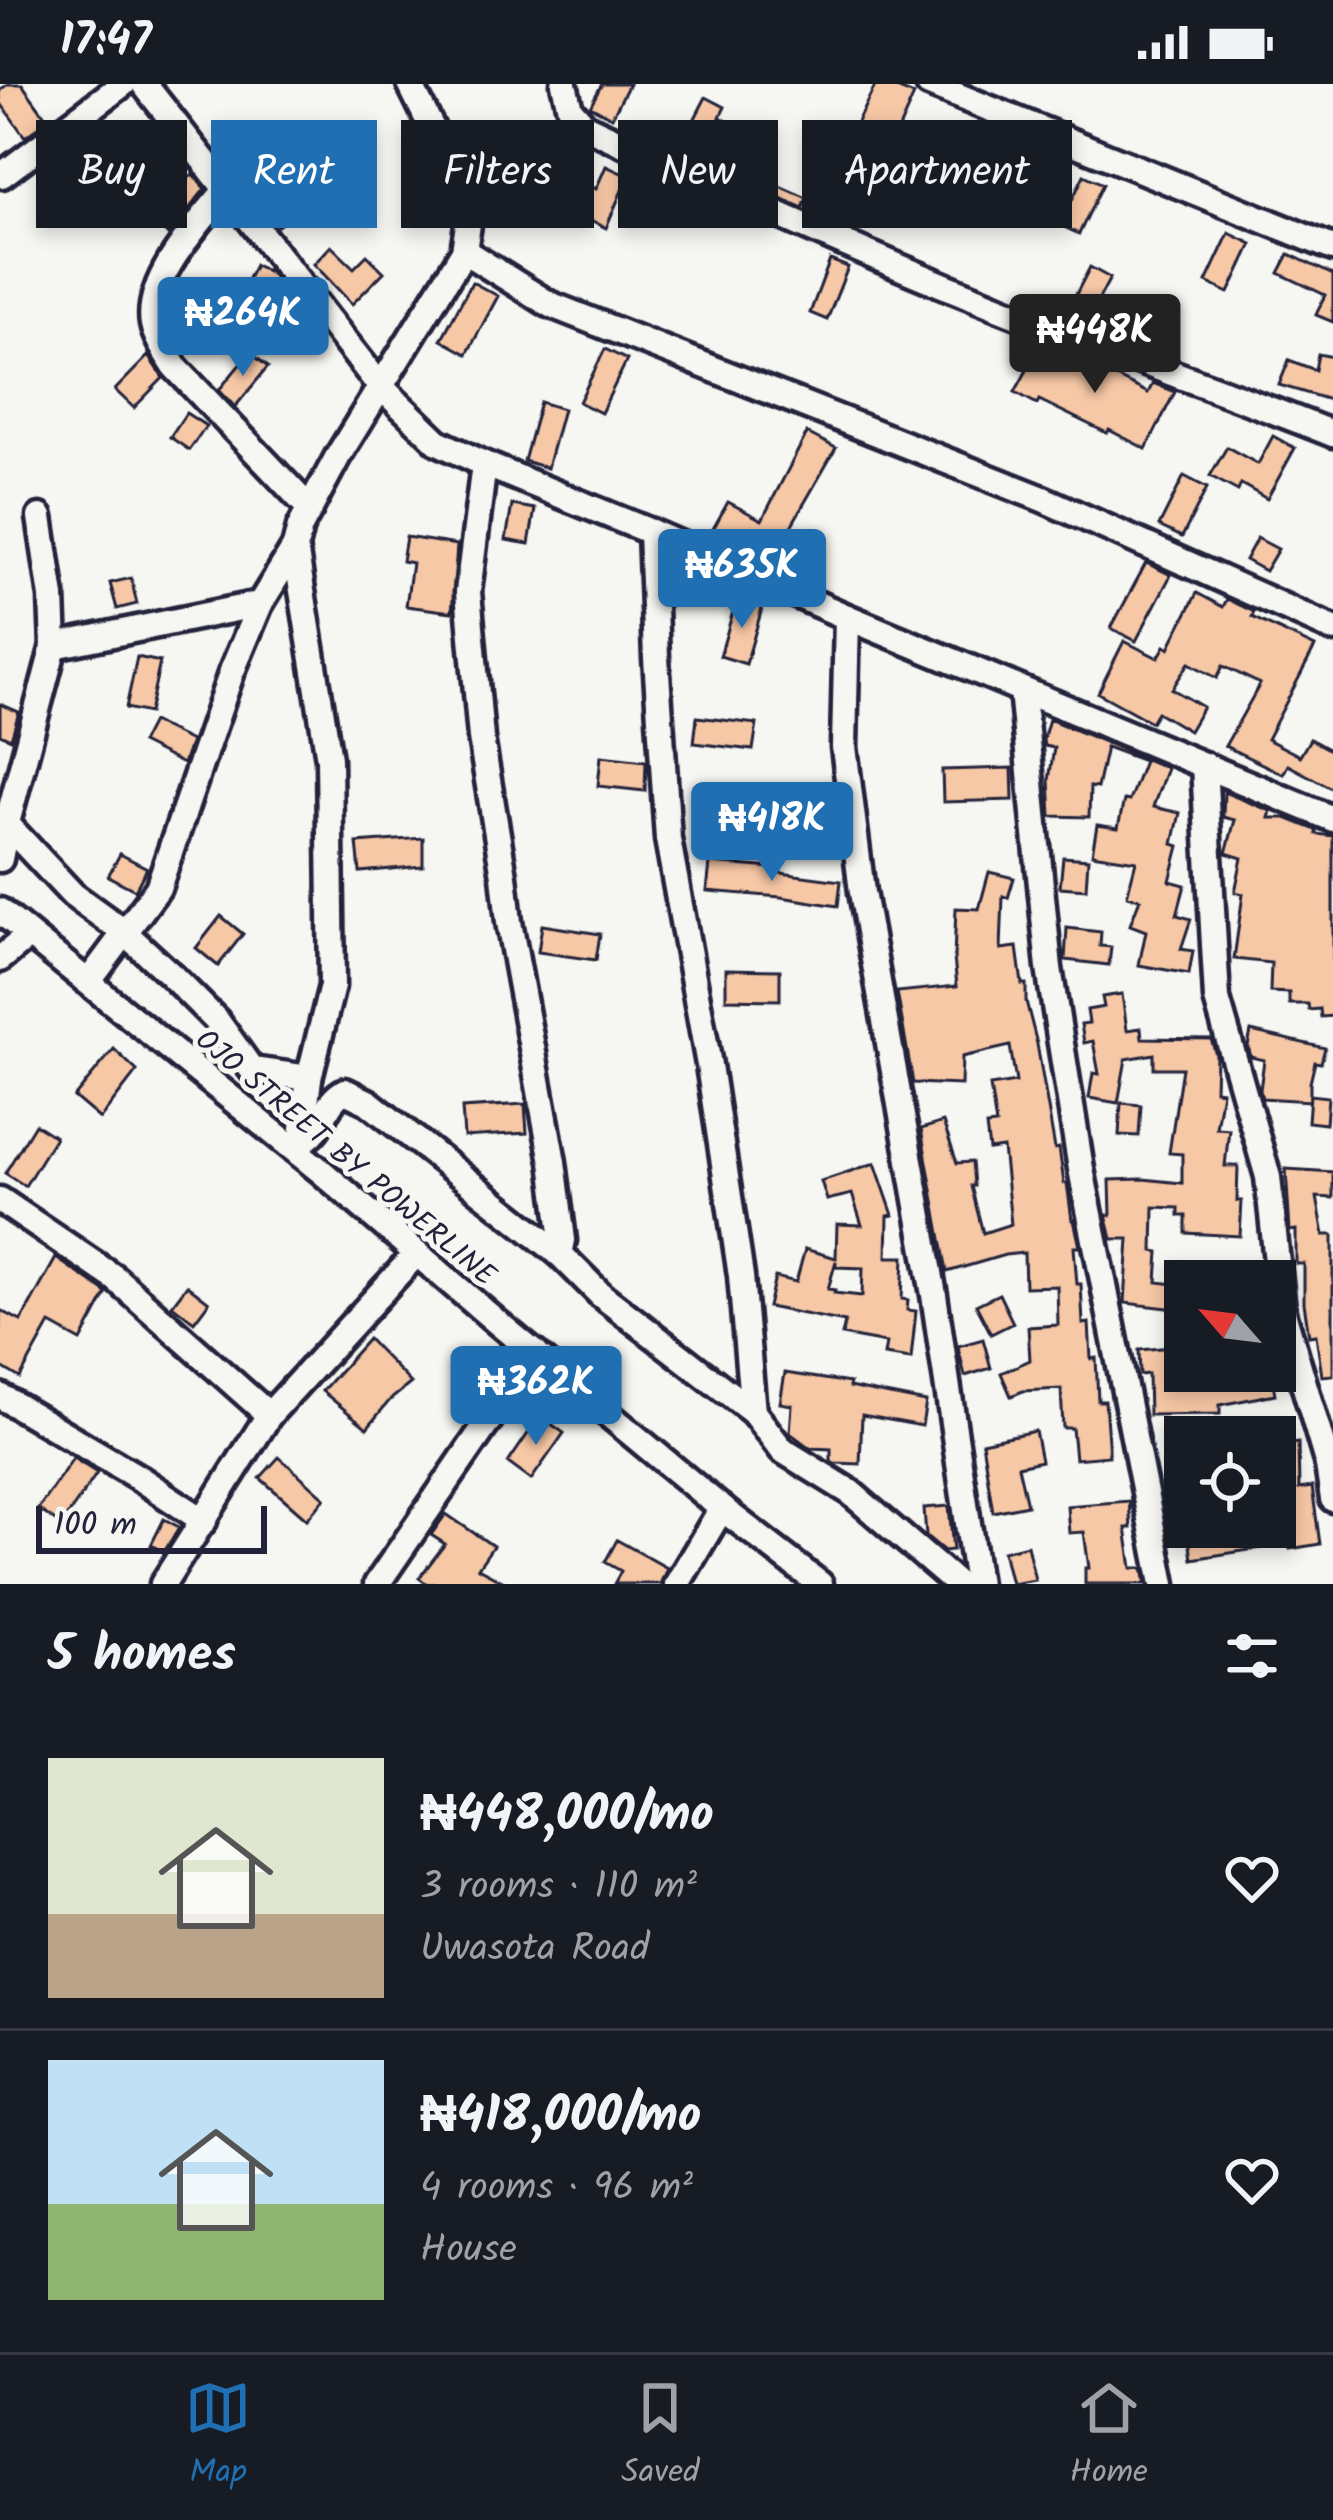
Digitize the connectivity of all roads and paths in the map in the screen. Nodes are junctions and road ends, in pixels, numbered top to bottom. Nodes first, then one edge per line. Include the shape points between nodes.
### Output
1 (122, 84) edge
2 (144, 84) edge
3 (410, 84) edge
4 (564, 84) edge
5 (929, 84) edge
6 (211, 171) edge
7 (2, 175) edge
8 (211, 210) edge
9 (256, 228) edge
10 (1333, 248) edge
11 (464, 250) junction
12 (380, 386) junction
13 (1333, 434) edge
14 (484, 464) junction
15 (310, 509) junction
16 (40, 517) dead end
17 (651, 532) junction
18 (295, 547) junction
19 (260, 604) junction
20 (847, 617) junction
21 (1333, 629) edge
22 (54, 646) junction
23 (1022, 690) junction
24 (1204, 765) junction
25 (1333, 819) edge
26 (3, 820) edge
27 (0, 859) edge
28 (0, 911) edge
29 (124, 932) junction
30 (28, 936) junction
31 (0, 958) edge
32 (89, 981) junction
33 (252, 1070) junction
34 (309, 1078) junction
35 (230, 1099) junction
36 (301, 1148) junction
37 (0, 1200) edge
38 (417, 1253) junction
39 (560, 1254) junction
40 (535, 1353) junction
41 (0, 1396) edge
42 (753, 1412) junction
43 (269, 1415) junction
44 (1333, 1499) edge
45 (722, 1508) junction
46 (205, 1521) junction
47 (163, 1584) edge
48 (377, 1584) edge
49 (677, 1584) edge
50 (820, 1584) edge
51 (957, 1584) edge
52 (977, 1584) edge
53 (1163, 1584) edge

1 - 7 street
2 - 6 street
3 - 11 street via 467,199
4 - 13 street via 570,110 585,126 717,188 1013,313
5 - 10 street
8 - 15 street via 161,277 152,322 175,367
9 - 12 street
11 - 12 street
11 - 21 street via 549,304 1043,500
12 - 14 street via 437,442
12 - 15 street
14 - 17 street
14 - 39 street via 468,592 481,738 553,1162
15 - 18 street
16 - 22 street
17 - 20 street
17 - 42 street via 668,839 710,1065
18 - 19 street
18 - 34 street via 329,759 332,986
19 - 22 street
19 - 29 street via 158,888
20 - 23 street
20 - 52 street via 844,747 862,892
22 - 26 street
23 - 24 street
23 - 53 street via 1049,968
24 - 25 street
24 - 44 street via 1217,999 1268,1177 1282,1310
26 - 27 street
26 - 29 street via 73,895
28 - 30 street, OJO STREET BY POWERLINE
29 - 32 street
29 - 33 street via 217,1021
30 - 31 street
30 - 32 street, OJO STREET BY POWERLINE
32 - 35 street, OJO STREET BY POWERLINE
33 - 34 street
33 - 35 street
34 - 36 street
35 - 36 street, OJO STREET BY POWERLINE
36 - 38 street, OJO STREET BY POWERLINE
36 - 39 street via 332,1098 354,1093
37 - 43 street via 115,1278
38 - 40 street, OJO STREET BY POWERLINE
38 - 43 street
39 - 42 street
40 - 45 street, OJO STREET BY POWERLINE
40 - 48 street
41 - 46 street
42 - 51 street via 782,1450 850,1492
43 - 46 street
45 - 49 street
45 - 50 street, OJO STREET BY POWERLINE
46 - 47 street

